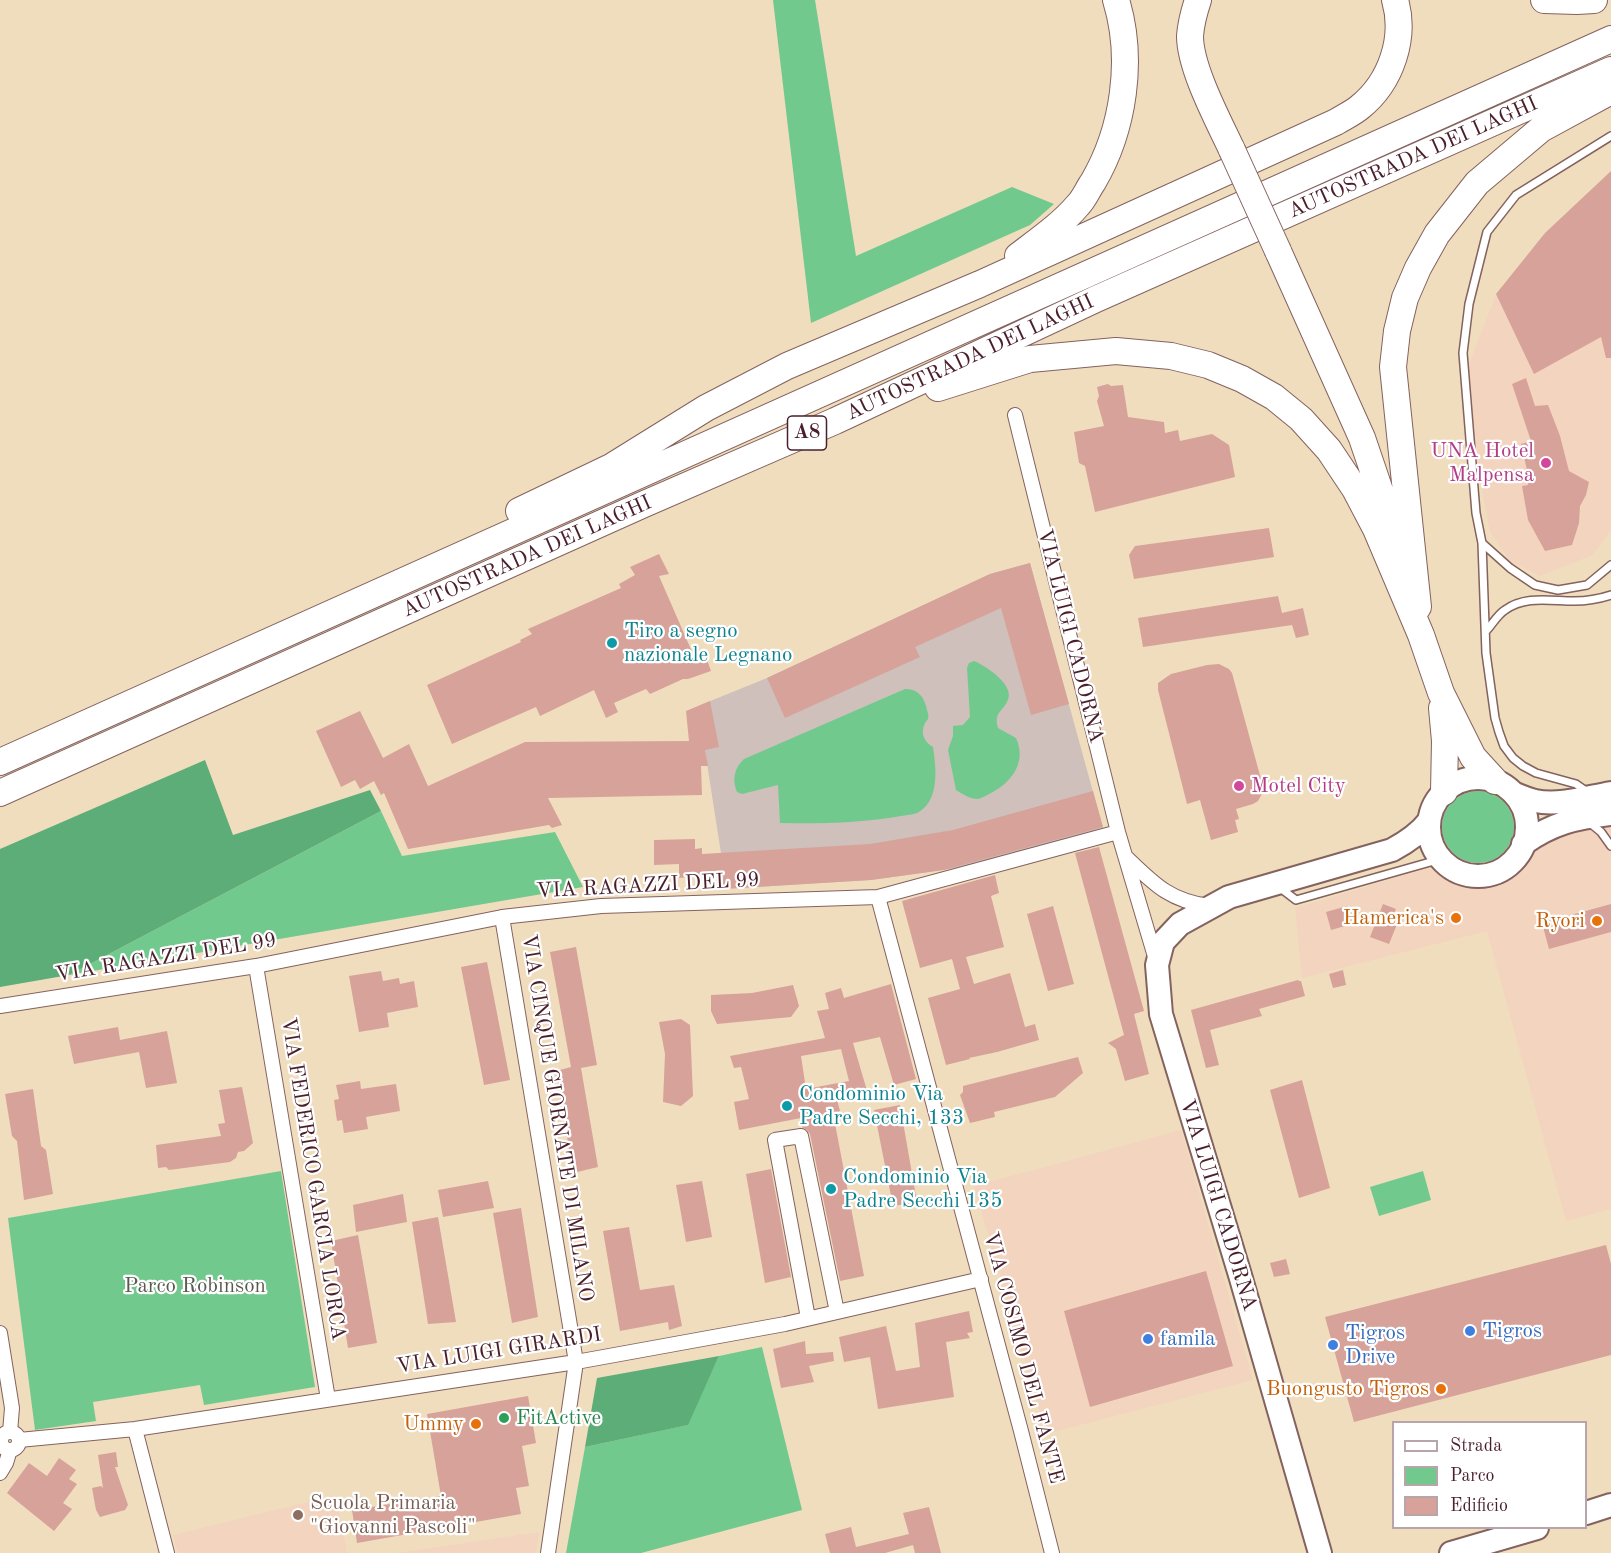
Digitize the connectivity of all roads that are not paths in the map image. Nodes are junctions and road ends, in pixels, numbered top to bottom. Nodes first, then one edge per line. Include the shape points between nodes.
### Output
1 (1116, 0) edge
2 (1198, 0) edge
3 (1395, 0) edge
4 (1544, 0) edge
5 (1594, 0) edge
6 (1611, 39) edge
7 (1611, 70) edge
8 (1611, 91) edge
9 (1611, 136) edge
10 (873, 328) junction
11 (1015, 415) dead end
12 (834, 421) junction
13 (1482, 543) junction
14 (1611, 565) edge
15 (1611, 595) edge
16 (357, 602) junction
17 (1486, 632) junction
18 (1420, 634) junction
19 (1441, 693) junction
20 (0, 762) edge
21 (1504, 787) junction
22 (1444, 792) junction
23 (0, 793) edge
24 (1602, 794) edge
25 (1611, 814) edge
26 (1583, 818) junction
27 (1429, 821) junction
28 (1118, 832) junction
29 (1523, 844) junction
30 (1611, 846) edge
31 (1125, 856) junction
32 (1441, 859) junction
33 (1274, 884) junction
34 (878, 897) junction
35 (1211, 906) junction
36 (502, 917) junction
37 (1157, 965) junction
38 (256, 966) junction
39 (0, 1006) edge
40 (981, 1279) junction
41 (837, 1312) junction
42 (808, 1318) junction
43 (0, 1332) edge
44 (576, 1362) junction
45 (328, 1399) junction
46 (135, 1429) junction
47 (8, 1441) edge
48 (0, 1473) edge
49 (1611, 1505) edge
50 (1587, 1513) edge
51 (1529, 1529) edge
52 (167, 1553) edge
53 (548, 1553) edge
54 (1052, 1553) edge
55 (1320, 1553) edge
56 (1451, 1553) edge

1 - 10 highway via 1122,18 1125,56 1123,93 1114,135 1101,168 1079,204 1016,257
2 - 18 highway, bridge via 1190,39 1197,71 1362,438 1394,531
3 - 10 highway via 1399,13 1394,58 1379,87 1336,122 980,284
4 - 5 highway
6 - 16 highway, AUTOSTRADA DEI LAGHI / A8
7 - 12 highway, AUTOSTRADA DEI LAGHI / A8 via 1096,299
8 - 18 highway via 1541,129 1477,183 1437,234 1405,298 1394,367
9 - 13 lane via 1516,195 1487,232 1469,304 1463,353
10 - 16 highway via 706,408 611,467 521,510
11 - 28 street, VIA LUIGI CADORNA
12 - 18 highway via 1030,359 1116,351 1171,356 1208,365 1274,397 1329,450 1377,529
12 - 23 highway, AUTOSTRADA DEI LAGHI / A8
13 - 14 lane via 1535,585 1558,590 1587,585
13 - 17 lane
15 - 17 lane via 1597,600 1517,603 1503,611
16 - 20 highway, AUTOSTRADA DEI LAGHI / A8
17 - 24 lane via 1496,718 1504,746 1529,770
18 - 19 highway
19 - 21 highway via 1473,757
19 - 22 highway
21 - 22 main road via 1482,778 1468,779
21 - 24 main road via 1529,800 1546,802
21 - 29 main road via 1521,804 1526,817
22 - 27 main road
25 - 26 main road
26 - 29 main road via 1556,825
26 - 30 lane
27 - 32 main road via 1433,848
27 - 33 main road via 1392,850
28 - 31 street, VIA LUIGI CADORNA
28 - 34 street, VIA RAGAZZI DEL 99
29 - 32 main road via 1506,867 1493,874 1465,874
31 - 35 street, VIA LUIGI CADORNA via 1170,895
31 - 37 street, VIA LUIGI CADORNA
32 - 33 lane via 1296,900
33 - 35 main road
34 - 36 street, VIA RAGAZZI DEL 99 via 601,906
34 - 40 street, VIA COSIMO DEL FANTE
35 - 37 main road via 1180,924 1163,942
36 - 38 street, VIA RAGAZZI DEL 99
36 - 44 street, VIA CINQUE GIORNATE DI MILANO
37 - 55 main road, VIA LUIGI CADORNA via 1161,1014
38 - 39 street, VIA RAGAZZI DEL 99
38 - 45 street, VIA FEDERICO GARCIA LORCA
40 - 41 street, VIA LUIGI GIRARDI
40 - 54 street, VIA COSIMO DEL FANTE
41 - 42 street, VIA LUIGI GIRARDI
41 - 42 street via 801,1136 775,1140
42 - 44 street, VIA LUIGI GIRARDI
43 - 47 street via 12,1408
44 - 45 street, VIA LUIGI GIRARDI
44 - 53 street, VIA CINQUE GIORNATE DI MILANO
45 - 46 street, VIA LUIGI GIRARDI
46 - 47 street, VIA LUIGI GIRARDI
46 - 52 street
47 - 48 street via 6,1463
49 - 50 main road
51 - 56 main road

